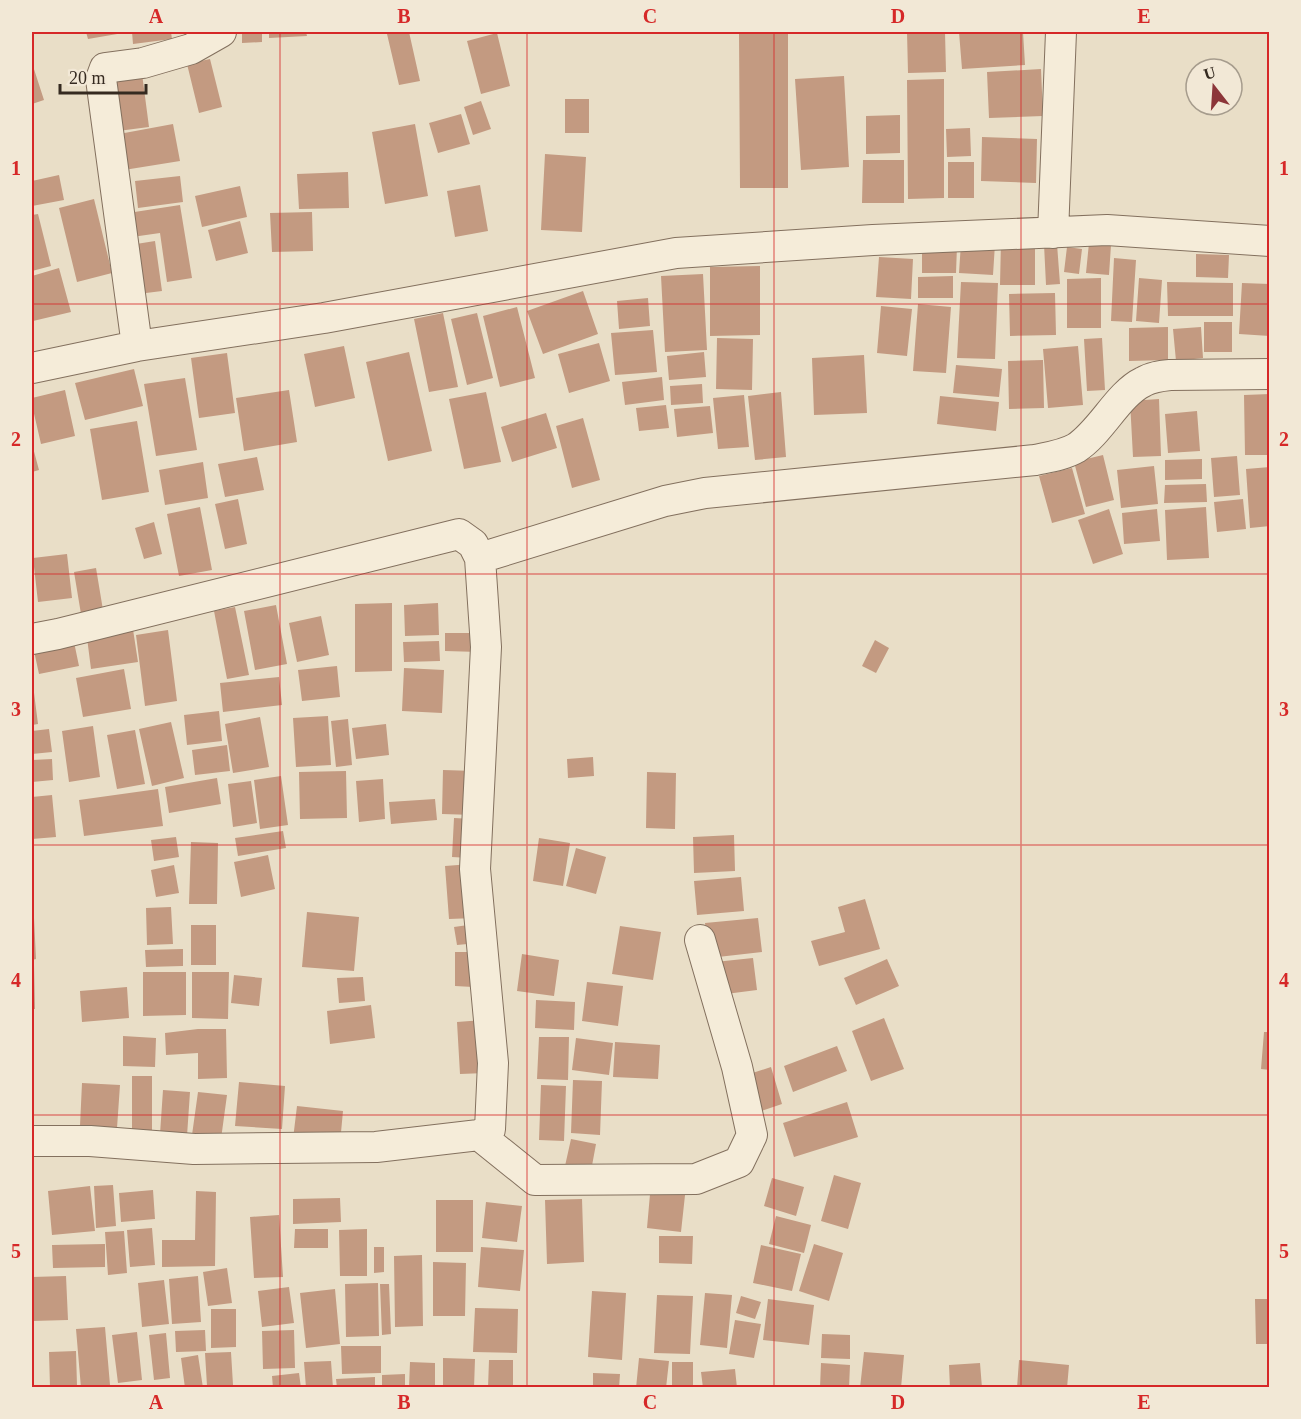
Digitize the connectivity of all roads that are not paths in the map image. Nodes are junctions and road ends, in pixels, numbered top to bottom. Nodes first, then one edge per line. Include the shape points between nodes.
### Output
1 (221, 32) edge
2 (1061, 32) edge
3 (1053, 233) junction
4 (1269, 241) edge
5 (137, 346) junction
6 (32, 368) edge
7 (1269, 374) edge
8 (480, 558) junction
9 (32, 639) edge
10 (700, 940) dead end
11 (479, 1135) junction
12 (32, 1141) edge

1 - 5 street via 191,49 143,63 105,68 101,79
2 - 3 street
3 - 4 street via 1107,230
3 - 5 street via 676,253 324,318
5 - 6 street
7 - 8 street via 1155,377 1140,383 1075,449 1052,457 705,493 665,501
8 - 9 street via 473,544 459,534
8 - 11 street via 486,647 475,869 493,1063 490,1129
10 - 11 street via 737,1067 752,1135 739,1162 696,1179 535,1180
11 - 12 street via 376,1147 194,1149

